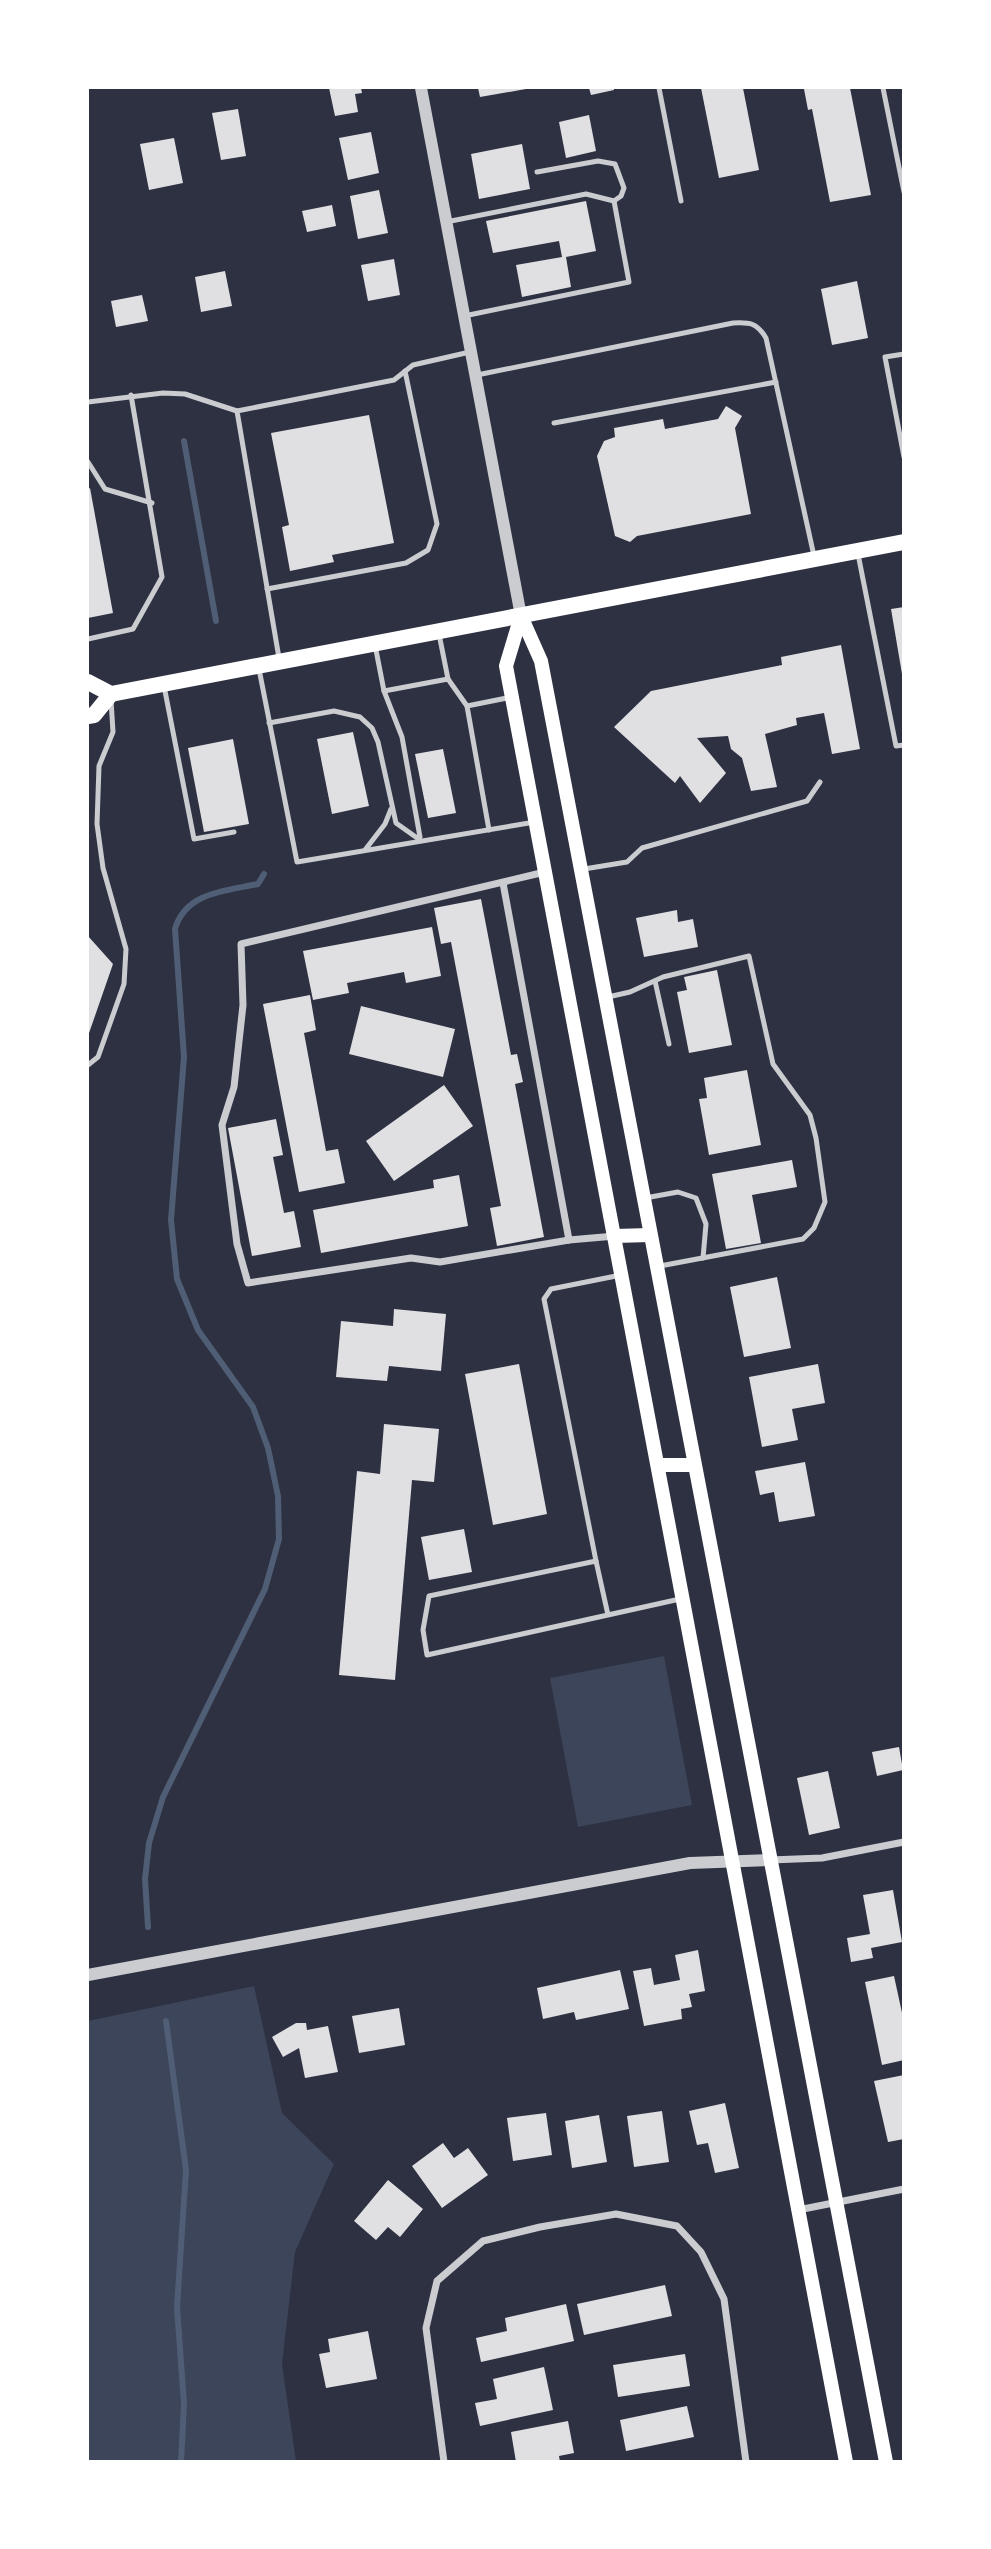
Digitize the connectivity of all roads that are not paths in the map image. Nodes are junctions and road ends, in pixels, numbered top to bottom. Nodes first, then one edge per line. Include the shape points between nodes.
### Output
1 (421, 88) edge
2 (659, 88) edge
3 (883, 88) edge
4 (537, 172) dead end
5 (904, 192) edge
6 (614, 201) junction
7 (681, 201) dead end
8 (446, 222) junction
9 (464, 316) junction
10 (471, 351) junction
11 (904, 354) edge
12 (405, 371) junction
13 (475, 376) junction
14 (776, 382) junction
15 (131, 395) junction
16 (88, 402) edge
17 (237, 411) junction
18 (554, 422) dead end
19 (904, 457) edge
20 (88, 462) edge
21 (152, 503) junction
22 (904, 542) edge
23 (857, 551) junction
24 (815, 559) junction
25 (267, 589) junction
26 (521, 616) junction
27 (439, 631) junction
28 (88, 639) edge
29 (375, 643) junction
30 (279, 661) junction
31 (258, 666) junction
32 (448, 680) junction
33 (88, 682) edge
34 (164, 683) junction
35 (384, 691) junction
36 (111, 694) junction
37 (512, 697) junction
38 (467, 706) junction
39 (88, 716) edge
40 (269, 723) junction
41 (904, 745) edge
42 (820, 782) dead end
43 (391, 808) junction
44 (536, 822) junction
45 (489, 830) junction
46 (234, 832) dead end
47 (420, 840) junction
48 (365, 850) junction
49 (580, 870) junction
50 (545, 872) junction
51 (503, 883) junction
52 (656, 981) junction
53 (605, 998) junction
54 (669, 1044) dead end
55 (88, 1065) edge
56 (643, 1198) junction
57 (650, 1235) junction
58 (615, 1236) junction
59 (569, 1240) junction
60 (703, 1258) junction
61 (656, 1267) junction
62 (622, 1275) junction
63 (658, 1465) junction
64 (694, 1465) junction
65 (596, 1561) junction
66 (683, 1599) junction
67 (608, 1615) junction
68 (904, 1842) edge
69 (770, 1860) junction
70 (732, 1862) junction
71 (88, 1975) edge
72 (904, 2189) edge
73 (835, 2202) junction
74 (798, 2210) junction
75 (444, 2462) edge
76 (747, 2462) edge
77 (846, 2462) edge
78 (886, 2462) edge

1 - 8 street
2 - 7 lane
3 - 5 lane
4 - 6 lane via 598,161 615,164 624,188
6 - 8 lane via 586,194
6 - 9 lane via 629,282
8 - 9 street
9 - 10 street
10 - 12 lane
10 - 13 street
11 - 19 lane via 885,357
12 - 17 lane via 394,380
12 - 25 lane via 437,524 428,550 406,562
13 - 14 lane via 749,322 759,326 766,338
13 - 26 street
14 - 18 lane
14 - 24 lane
15 - 16 lane
15 - 17 lane via 185,394
15 - 21 lane
17 - 25 lane
20 - 21 lane via 105,488
21 - 28 lane via 162,577 133,629
22 - 23 main road
23 - 24 main road
23 - 41 lane via 896,746
24 - 26 main road
25 - 30 lane
26 - 27 main road
26 - 37 main road via 506,666
26 - 49 main road via 541,661
27 - 29 main road
27 - 32 lane
29 - 30 main road
29 - 35 lane
30 - 31 main road
31 - 34 main road
31 - 40 lane
32 - 35 lane
32 - 38 lane
33 - 36 main road
34 - 36 main road
34 - 46 lane via 194,839
35 - 47 lane via 402,737
36 - 39 main road
36 - 55 lane via 113,732 99,766 97,824 103,868 126,949 124,984 99,1057
37 - 38 lane
37 - 44 main road
38 - 45 lane
40 - 43 lane via 334,711 360,717 378,742
40 - 48 lane via 297,862
42 - 49 lane via 807,801 642,848 627,862
43 - 47 lane via 396,823
43 - 48 lane
44 - 45 lane
44 - 50 main road
45 - 47 lane
47 - 48 lane
49 - 53 main road
50 - 51 street
50 - 58 main road
51 - 59 street
51 - 59 street via 241,944 243,1005 234,1087 222,1125 237,1244 248,1283 411,1258 440,1262
52 - 53 lane
52 - 54 lane
52 - 60 lane via 749,956 774,1064 810,1115 816,1138 825,1202 814,1228 803,1240
53 - 56 main road
56 - 57 main road
56 - 60 lane via 678,1192 696,1198 706,1224
57 - 58 main road
57 - 61 main road
58 - 59 street
58 - 62 main road
60 - 61 lane
61 - 64 main road
62 - 63 main road
62 - 65 lane via 551,1289 544,1298
63 - 64 main road
63 - 66 main road
64 - 69 main road
65 - 67 lane
65 - 67 lane via 429,1596 423,1630 428,1656
66 - 67 lane
66 - 70 main road
68 - 69 street via 822,1858
69 - 70 street
69 - 73 main road
70 - 71 street via 690,1863
70 - 74 main road
72 - 73 street
73 - 74 street
73 - 78 main road
74 - 77 main road
75 - 76 street via 426,2328 437,2281 483,2241 616,2214 677,2226 701,2252 724,2299

